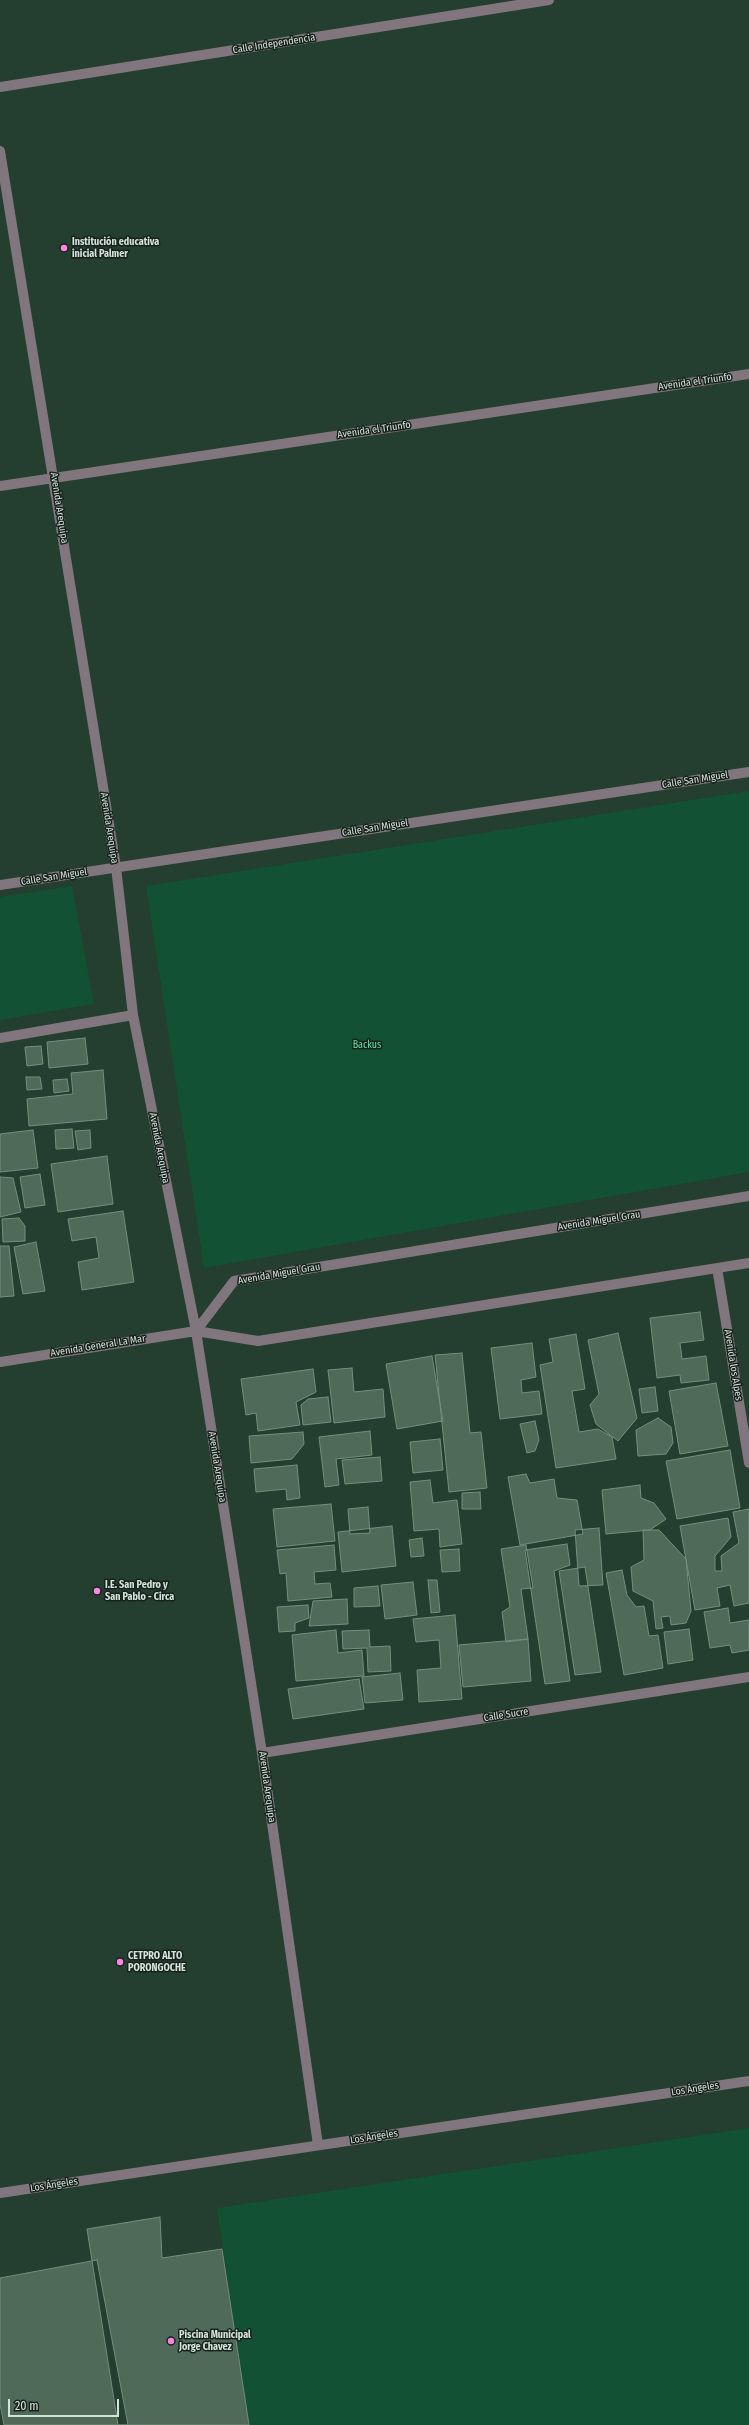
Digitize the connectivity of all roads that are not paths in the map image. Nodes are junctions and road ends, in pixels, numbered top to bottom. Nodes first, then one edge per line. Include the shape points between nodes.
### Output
1 (549, 0) edge
2 (0, 87) edge
3 (0, 151) edge
4 (749, 374) edge
5 (54, 478) junction
6 (0, 486) edge
7 (749, 772) edge
8 (116, 867) junction
9 (0, 885) edge
10 (133, 1015) junction
11 (0, 1038) edge
12 (749, 1196) edge
13 (749, 1263) edge
14 (718, 1268) junction
15 (196, 1331) junction
16 (0, 1362) edge
17 (749, 1463) edge
18 (749, 1677) edge
19 (262, 1753) junction
20 (749, 2081) edge
21 (318, 2145) junction
22 (0, 2193) edge

1 - 2 street, Calle Independencia
3 - 5 street, Avenida Arequipa
4 - 5 street, Avenida el Triunfo
5 - 6 street, Avenida el Triunfo
5 - 8 street, Avenida Arequipa
7 - 8 street, Calle San Miguel
8 - 9 street, Calle San Miguel
8 - 10 street, Avenida Arequipa
10 - 11 street
10 - 15 street, Avenida Arequipa
12 - 15 street, Avenida Miguel Grau via 234,1281
13 - 14 street
14 - 15 street via 258,1341
14 - 17 street, Avenida los Alpes
15 - 16 street, Avenida General La Mar
15 - 19 street, Avenida Arequipa
18 - 19 street, Calle Sucre
19 - 21 street, Avenida Arequipa
20 - 21 street, Los Ángeles
21 - 22 street, Los Ángeles

